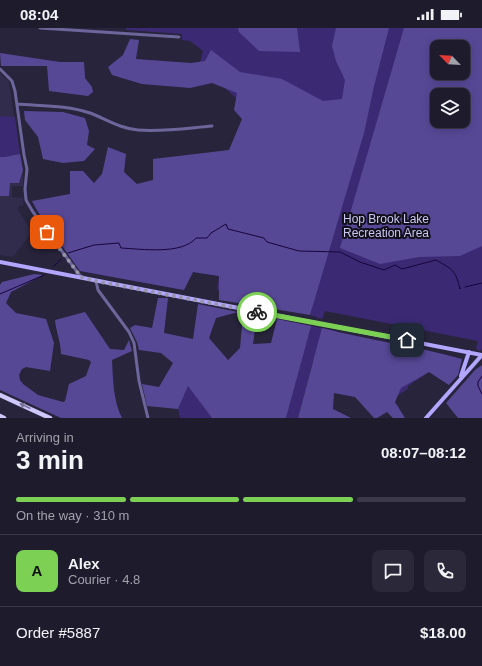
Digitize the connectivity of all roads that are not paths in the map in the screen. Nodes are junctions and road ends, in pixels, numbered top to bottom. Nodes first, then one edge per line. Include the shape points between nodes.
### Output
1 (40, 28) edge
2 (55, 28) edge
3 (121, 28) edge
4 (123, 33) junction
5 (179, 37) dead end
6 (0, 69) edge
7 (17, 104) junction
8 (212, 126) dead end
9 (0, 262) edge
10 (81, 277) junction
11 (96, 281) junction
12 (469, 352) junction
13 (482, 355) edge
14 (459, 380) junction
15 (0, 395) edge
16 (0, 416) edge
17 (4, 418) edge
18 (50, 418) edge
19 (148, 418) edge
20 (426, 418) edge

1 - 2 street
2 - 4 street
3 - 4 street
4 - 5 street
6 - 7 street via 14,85
7 - 8 street via 71,108 138,130
7 - 10 street via 27,169 26,196 29,207
9 - 10 main road
10 - 11 main road
11 - 12 main road
11 - 19 street via 98,290 129,332 134,343 138,381
12 - 13 main road
12 - 14 main road
13 - 14 main road
14 - 20 main road
18 -> 15 highway
16 - 17 highway

